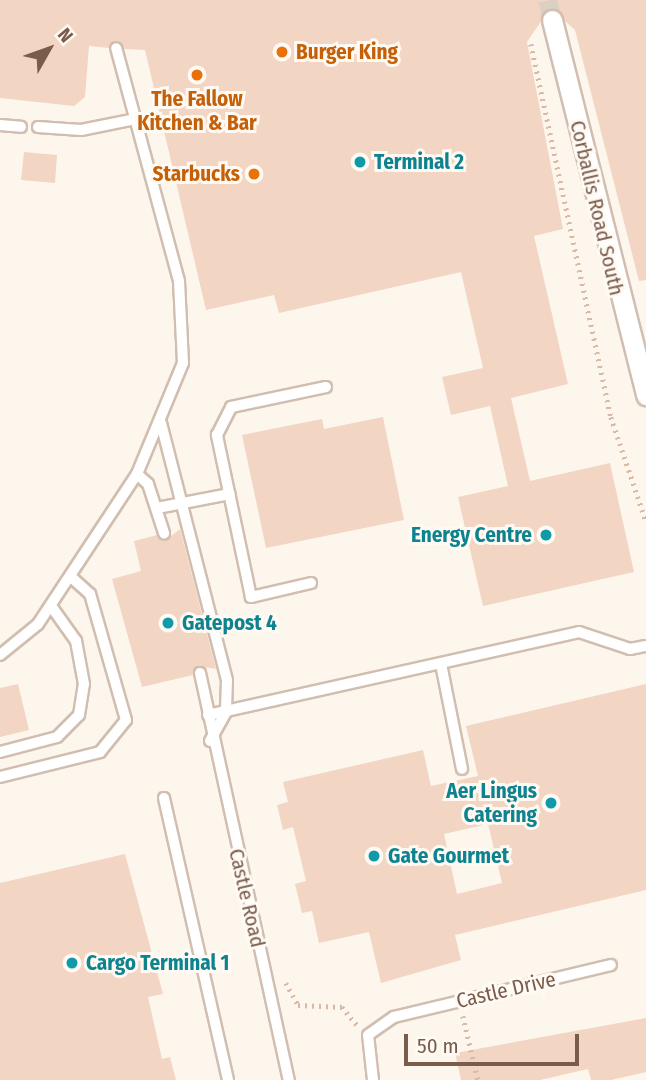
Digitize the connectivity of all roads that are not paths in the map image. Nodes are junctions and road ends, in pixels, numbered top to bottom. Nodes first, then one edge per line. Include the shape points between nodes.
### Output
1 (552, 20) tunnel mouth
2 (116, 48) dead end
3 (135, 118) junction
4 (0, 125) edge
5 (21, 127) dead end
6 (37, 127) dead end
7 (326, 387) dead end
8 (646, 395) edge
9 (161, 422) junction
10 (137, 474) junction
11 (230, 494) junction
12 (181, 503) junction
13 (157, 508) junction
14 (164, 533) dead end
15 (71, 577) junction
16 (311, 583) dead end
17 (51, 606) junction
18 (646, 646) edge
19 (0, 655) edge
20 (441, 664) junction
21 (200, 673) dead end
22 (226, 712) junction
23 (208, 715) junction
24 (210, 741) junction
25 (0, 752) edge
26 (462, 769) dead end
27 (0, 777) edge
28 (164, 798) dead end
29 (611, 965) dead end
30 (228, 1080) edge
31 (289, 1080) edge
32 (373, 1080) edge

1 - 8 street, Corballis Road South
2 - 3 lane
3 - 6 lane via 81,130
3 - 9 lane via 185,319 183,363
4 - 5 lane
7 - 11 lane via 231,407 217,435
9 - 10 lane
9 - 12 lane
10 - 13 lane
10 - 15 lane
11 - 12 lane
11 - 16 lane via 251,597
12 - 13 lane
12 - 22 lane via 227,680
13 - 14 lane
15 - 17 lane
15 - 27 lane via 90,594 126,720 100,752
17 - 19 lane
17 - 25 lane via 65,618 76,641 84,684 79,715 57,737
18 - 20 lane via 630,649 579,632
20 - 22 lane
20 - 26 lane
21 - 23 lane, Castle Road
22 - 23 lane
22 - 24 lane
23 - 24 lane, Castle Road
24 - 31 lane, Castle Road
28 - 30 lane
29 - 32 lane, Castle Drive via 394,1017 368,1035

